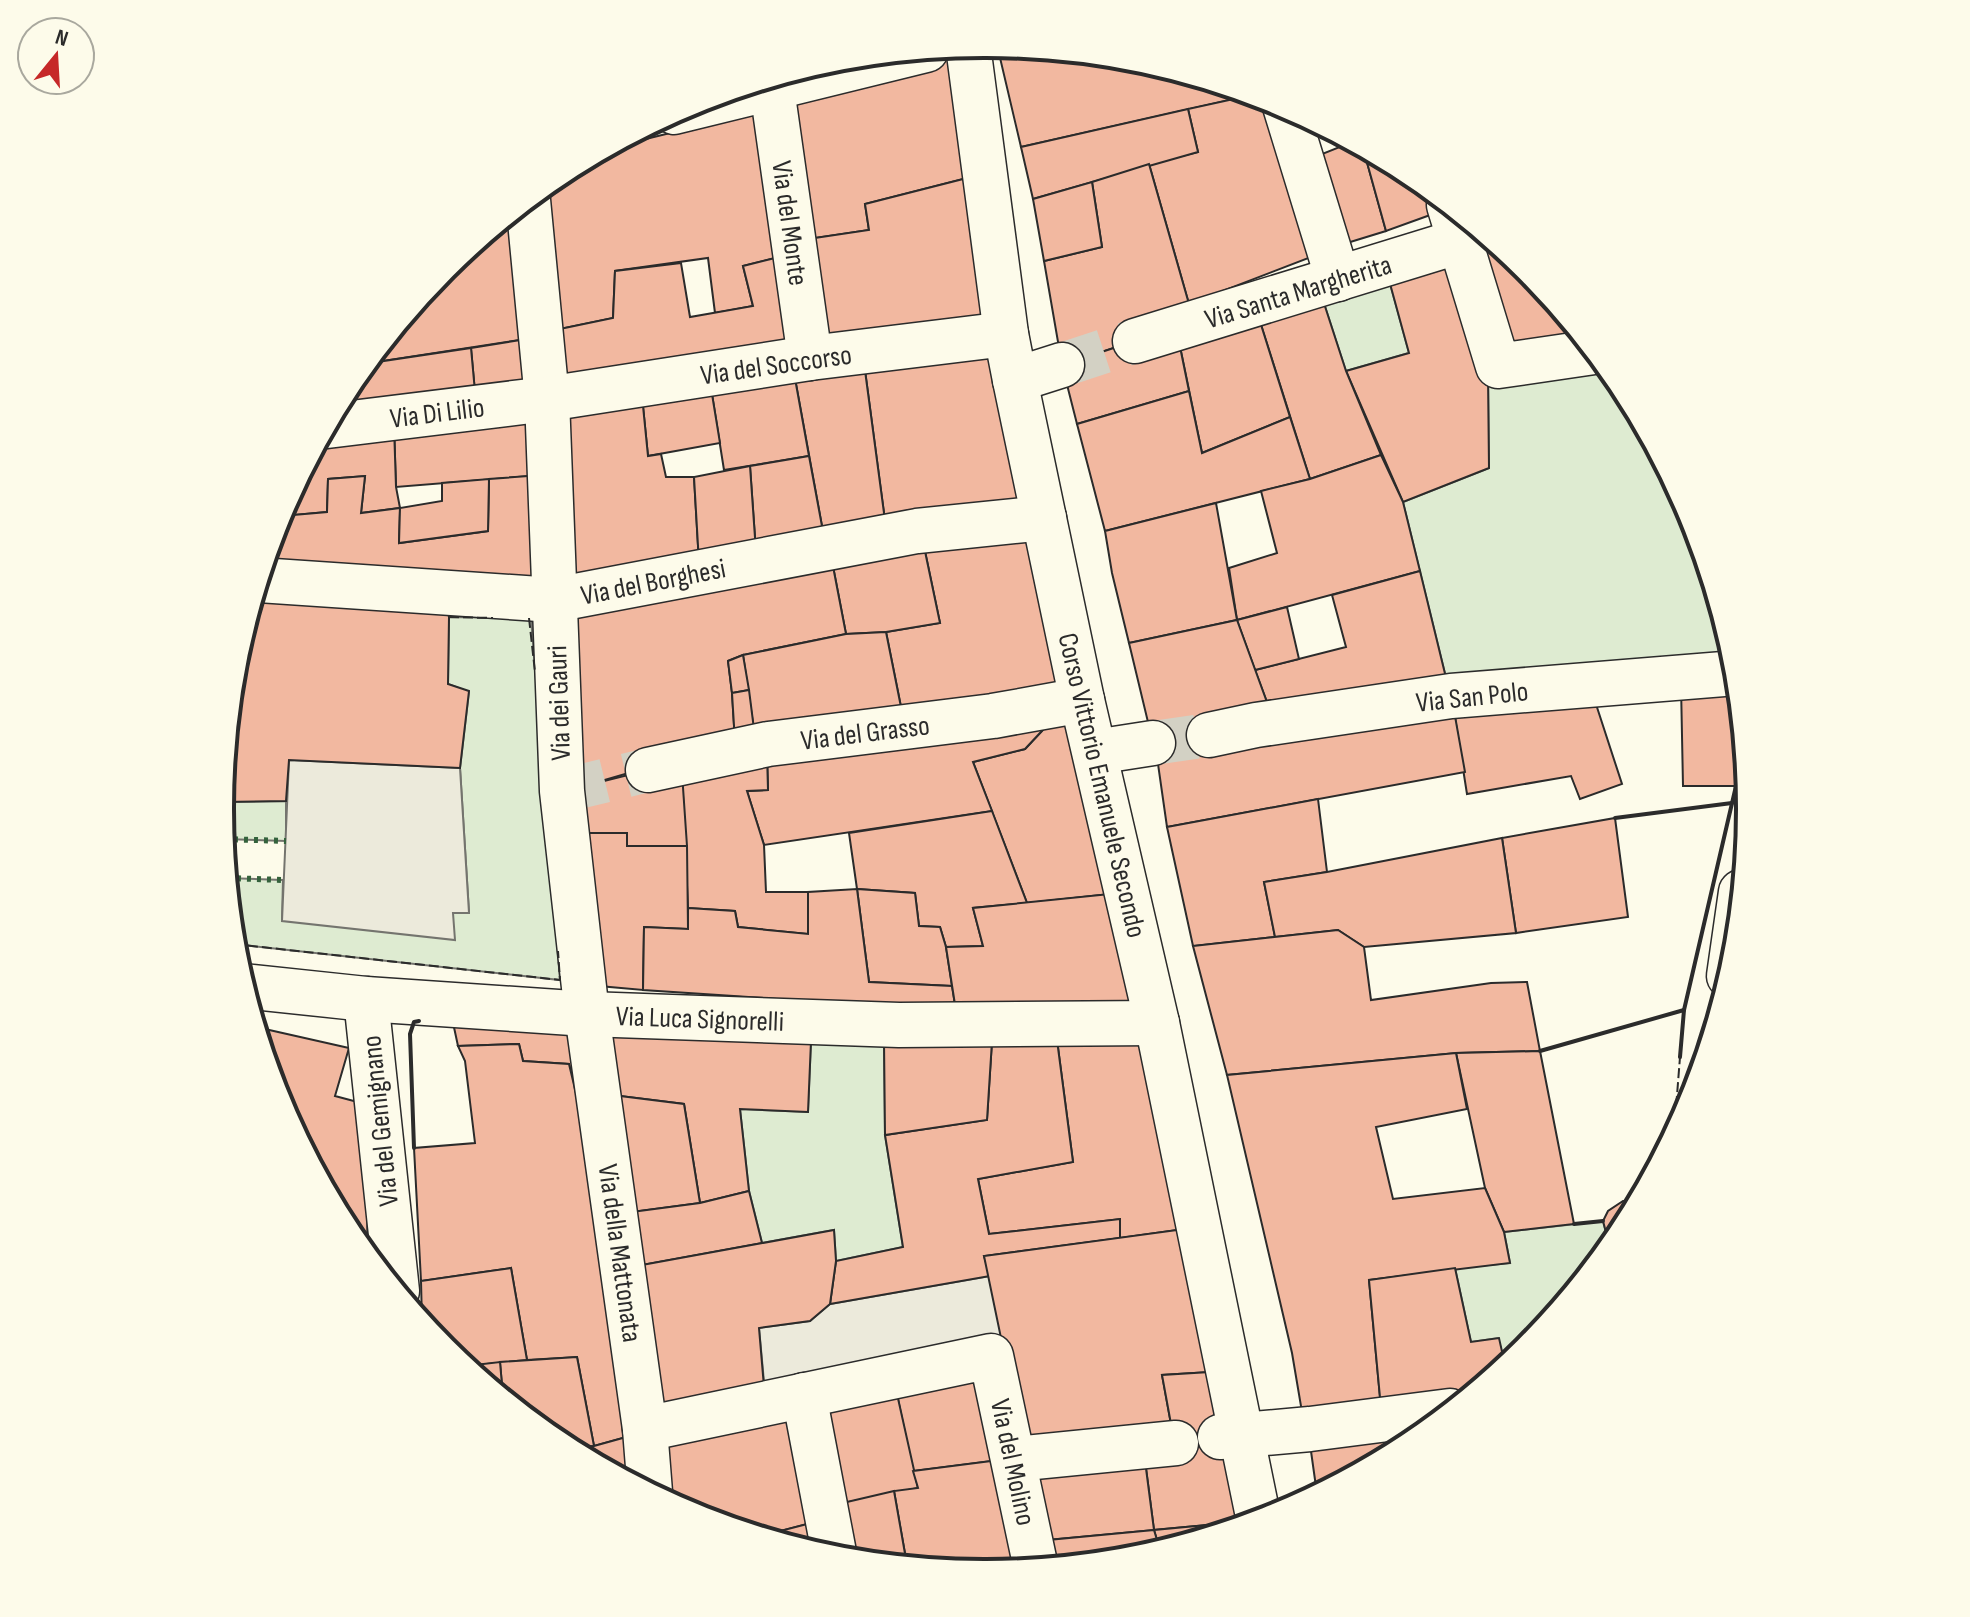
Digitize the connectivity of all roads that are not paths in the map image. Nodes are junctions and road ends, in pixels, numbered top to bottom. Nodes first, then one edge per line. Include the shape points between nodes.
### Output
1 (970, 59) edge
2 (839, 72) edge
3 (787, 85) edge
4 (772, 89) edge
5 (1290, 123) edge
6 (529, 212) edge
7 (1455, 223) edge
8 (1338, 279) junction
9 (1006, 334) junction
10 (1135, 341) tunnel mouth
11 (1581, 354) edge
12 (810, 358) junction
13 (1062, 365) tunnel mouth
14 (1015, 380) junction
15 (547, 399) junction
16 (340, 424) edge
17 (1044, 518) junction
18 (270, 581) edge
19 (554, 600) junction
20 (1723, 674) edge
21 (1082, 700) junction
22 (1209, 735) tunnel mouth
23 (1153, 743) tunnel mouth
24 (1095, 752) junction
25 (648, 770) tunnel mouth
26 (256, 987) edge
27 (366, 999) junction
28 (587, 1014) junction
29 (1157, 1023) junction
30 (395, 1271) edge
31 (785, 1399) junction
32 (1429, 1414) edge
33 (645, 1429) junction
34 (1230, 1436) junction
35 (1176, 1443) dead end
36 (1014, 1459) junction
37 (649, 1480) edge
38 (1255, 1508) edge
39 (830, 1543) edge
40 (1034, 1557) edge

1 - 9 street, Corso Vittorio Emanuele Secondo
2 - 3 street
4 - 12 street, Via del Monte
5 - 8 street
6 - 15 street, Via dei Gauri
7 - 8 street, Via Santa Margherita
7 - 11 street via 1498,366
8 - 10 street, Via Santa Margherita
9 - 12 street, Via del Soccorso
9 - 14 street, Corso Vittorio Emanuele Secondo
12 - 15 street, Via del Soccorso
13 - 14 street
14 - 17 street, Corso Vittorio Emanuele Secondo
15 - 16 street, Via Di Lilio
15 - 19 street, Via dei Gauri
17 - 19 street, Via del Borghesi via 917,531
17 - 21 street, Corso Vittorio Emanuele Secondo
18 - 19 street, Via del Borghesi
19 - 28 street, Via dei Gauri via 562,791
20 - 22 street, Via San Polo via 1451,696
21 - 24 street, Corso Vittorio Emanuele Secondo
21 - 25 street, Via del Grasso via 768,744
23 - 24 street
24 - 29 street, Corso Vittorio Emanuele Secondo
26 - 27 street, Via Luca Signorelli
27 - 28 street, Via Luca Signorelli
27 - 30 street, Via del Gemignano
28 - 29 street, Via Luca Signorelli via 899,1025
28 - 33 street, Via della Mattonata
29 - 34 street, Corso Vittorio Emanuele Secondo
31 - 33 street
31 - 36 street, Via del Molino via 991,1356
31 - 39 street
32 - 34 street
33 - 37 street, Via della Mattonata
34 - 38 street, Corso Vittorio Emanuele Secondo
35 - 36 street
36 - 40 street, Via del Molino

